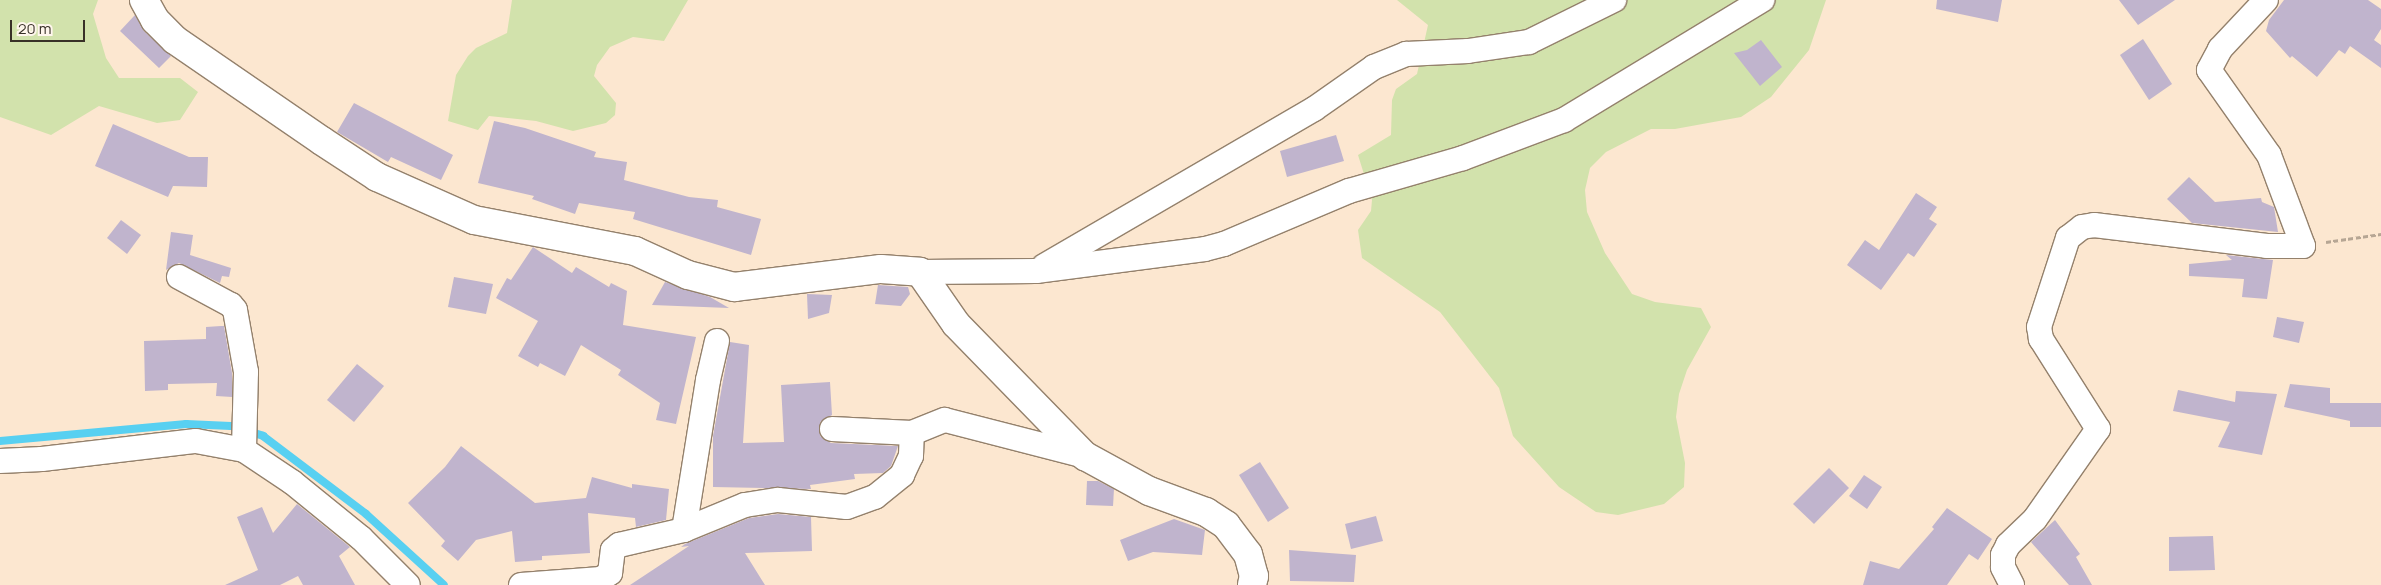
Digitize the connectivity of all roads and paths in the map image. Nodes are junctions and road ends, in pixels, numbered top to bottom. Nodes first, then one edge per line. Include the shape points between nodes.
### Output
1 (144, 0) edge
2 (1614, 0) edge
3 (1762, 0) edge
4 (2266, 0) edge
5 (2381, 234) edge
6 (2303, 246) junction
7 (1036, 271) junction
8 (920, 272) junction
9 (179, 277) dead end
10 (717, 342) dead end
11 (832, 430) dead end
12 (912, 433) junction
13 (246, 438) junction
14 (1085, 456) junction
15 (0, 461) edge
16 (684, 530) junction
17 (408, 585) edge
18 (521, 585) edge
19 (1252, 585) edge
20 (2012, 585) edge

1 - 8 street via 155,20 175,40 377,178 474,220 635,252 688,275 734,287 881,269
2 - 7 street via 1529,42 1468,51 1406,54 1374,67 1314,109
3 - 7 street via 1564,120 1524,137 1349,191 1205,249
4 - 6 street via 2220,49 2209,70 2269,155
5 - 6 path
6 - 20 street via 2267,246 2094,225 2082,227 2068,238 2039,328 2040,339 2098,429 2036,519 2008,545 2002,555 2003,568
7 - 8 street
8 - 14 street via 956,324
9 - 13 street via 231,304 235,310 246,372
10 - 16 street
11 - 12 street
12 - 14 street via 945,420
12 - 16 street via 911,456 902,474 875,497 847,507 778,500 745,505
13 - 15 street
13 - 17 street via 292,482 361,538
14 - 19 street via 1149,491 1206,512 1226,525 1248,554 1254,576
16 - 18 street via 619,545 613,550 610,573 601,580

